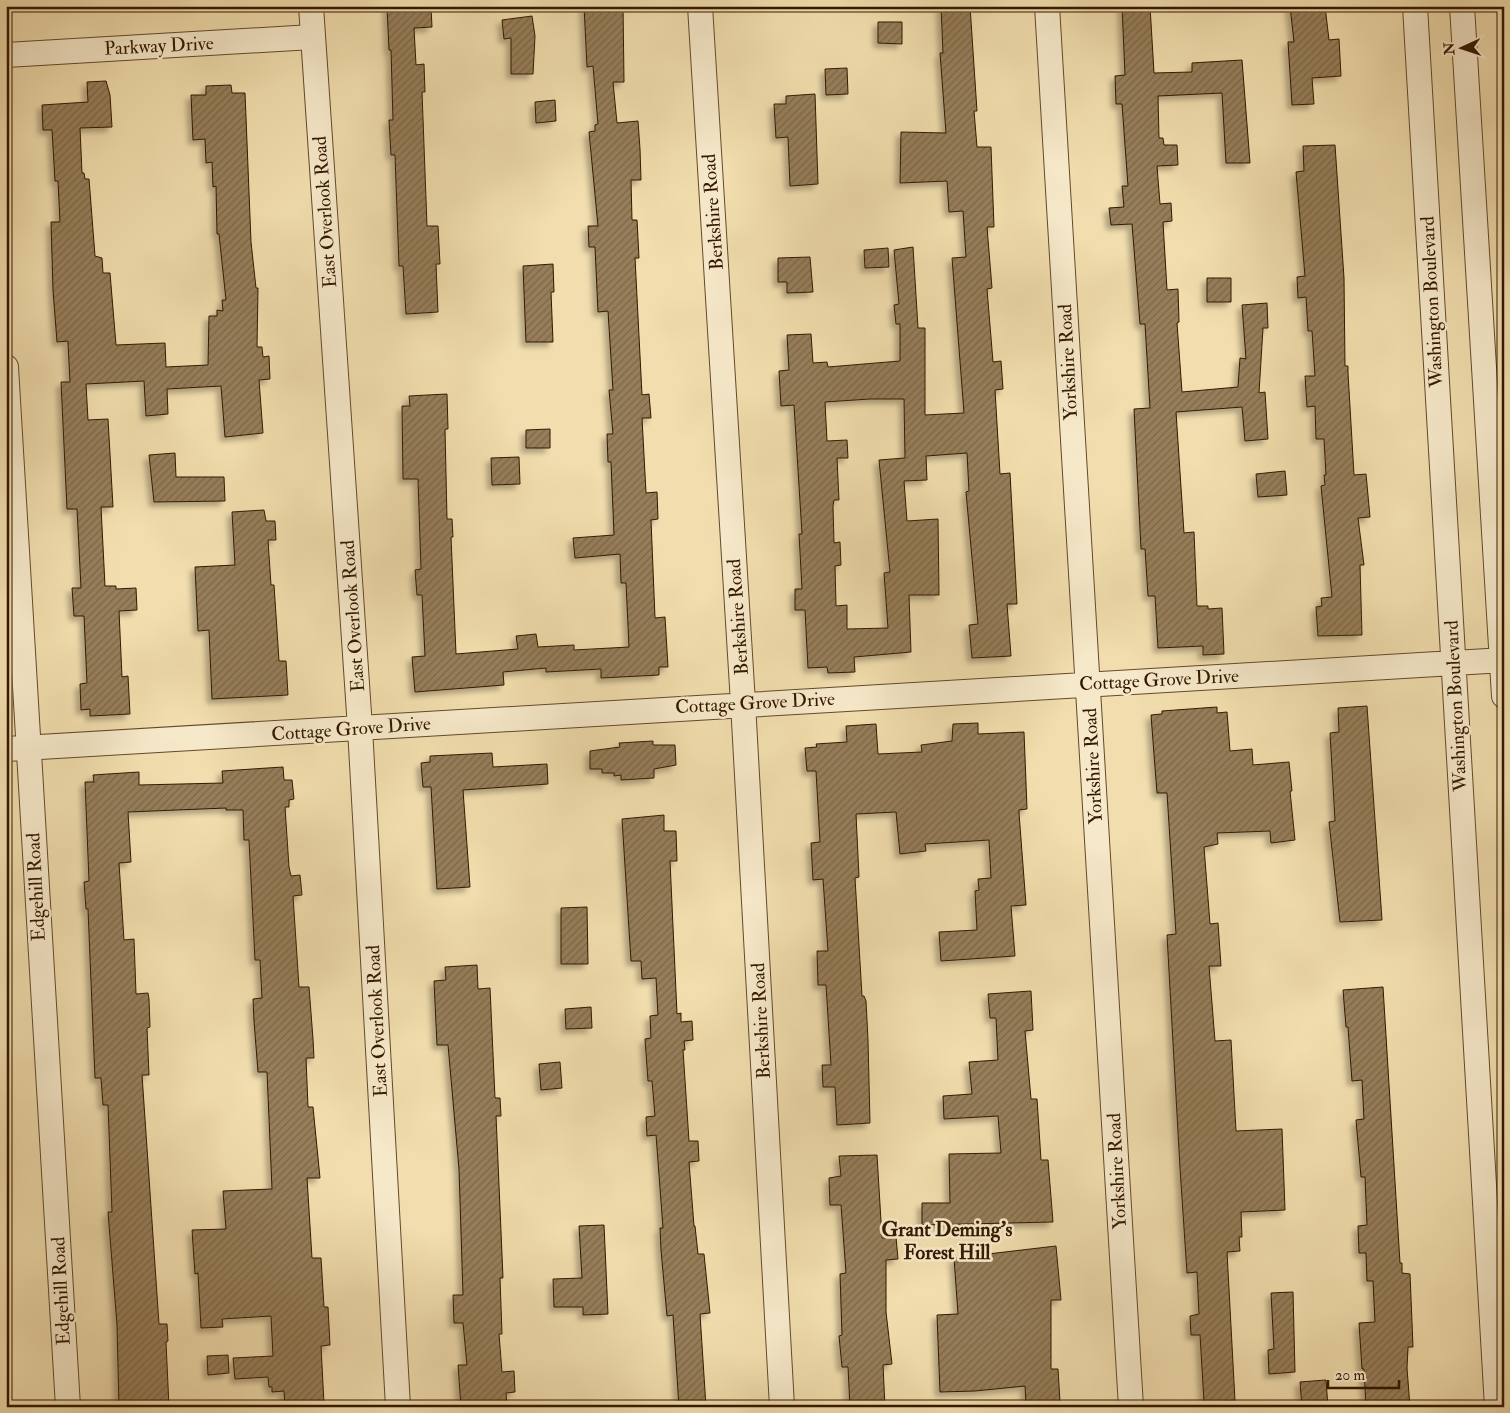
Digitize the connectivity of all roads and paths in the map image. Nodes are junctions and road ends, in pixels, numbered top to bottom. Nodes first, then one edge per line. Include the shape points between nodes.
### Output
1 (311, 6) edge
2 (700, 6) edge
3 (1047, 6) edge
4 (1415, 6) edge
5 (1462, 6) edge
6 (312, 37) junction
7 (6, 55) edge
8 (6, 367) edge
9 (1503, 660) edge
10 (1453, 663) junction
11 (1088, 684) junction
12 (1504, 696) edge
13 (743, 703) junction
14 (360, 728) junction
15 (17, 749) edge
16 (68, 1407) edge
17 (398, 1407) edge
18 (782, 1407) edge
19 (1131, 1407) edge
20 (1497, 1407) edge

1 - 6 street, East Overlook Road
2 - 13 street, Berkshire Road
3 - 11 street, Yorkshire Road
4 - 10 street, Washington Boulevard
5 - 9 street
6 - 7 street, Parkway Drive
6 - 14 street, East Overlook Road
8 - 15 street, Edgehill Road
9 - 10 street, Cottage Grove Drive
9 - 12 street
10 - 11 street, Cottage Grove Drive
10 - 20 street, Washington Boulevard
11 - 13 street, Cottage Grove Drive
11 - 19 street, Yorkshire Road
13 - 14 street, Cottage Grove Drive
13 - 18 street, Berkshire Road
14 - 15 street, Cottage Grove Drive
14 - 17 street, East Overlook Road
15 - 16 street, Edgehill Road

